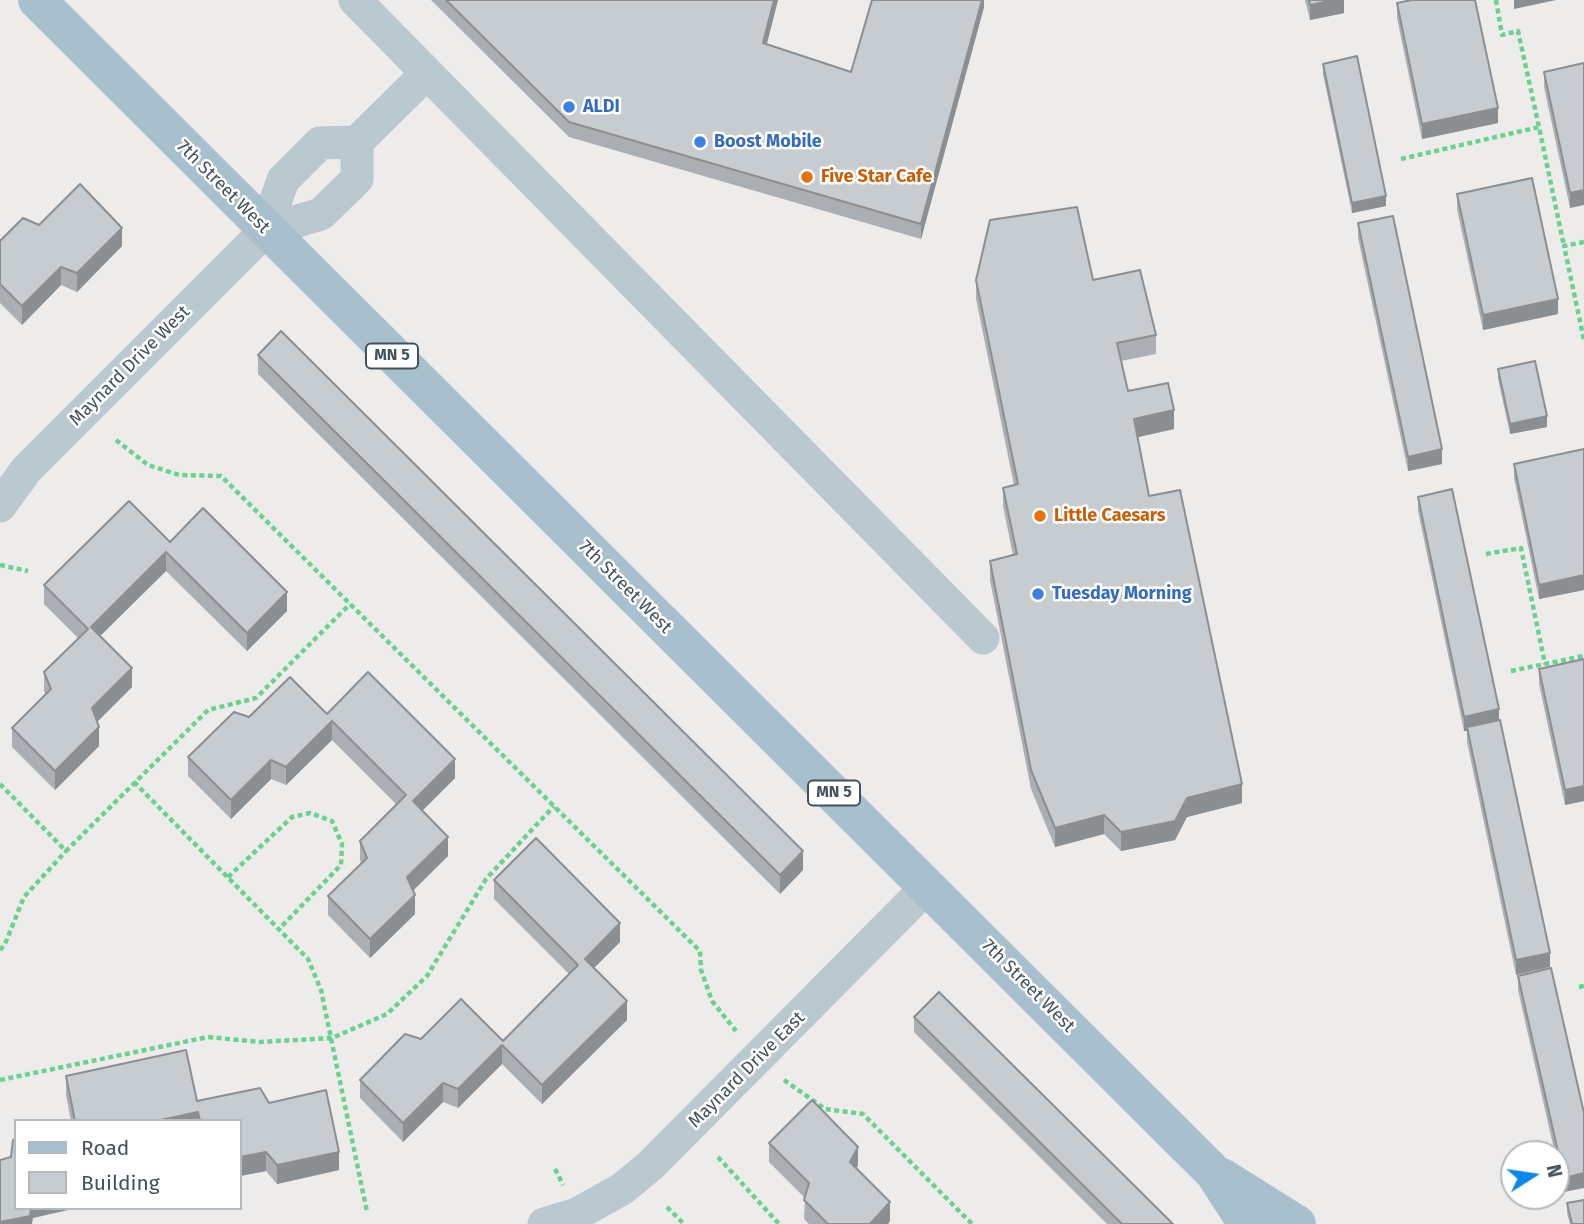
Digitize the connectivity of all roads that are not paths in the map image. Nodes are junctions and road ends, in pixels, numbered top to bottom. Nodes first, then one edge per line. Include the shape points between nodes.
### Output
1 (37, 0) edge
2 (355, 0) edge
3 (426, 74) junction
4 (357, 142) junction
5 (265, 230) junction
6 (0, 506) edge
7 (983, 638) dead end
8 (928, 886) junction
9 (1214, 1173) junction
10 (544, 1224) edge
11 (1247, 1224) edge
12 (1297, 1224) edge

1 - 5 main road, 7th Street West / MN 5
2 - 3 street
3 - 4 street
3 - 7 street
4 - 5 street via 320,143 283,180
4 - 5 street via 357,179 321,214
5 - 6 street, Maynard Drive West via 26,470
5 - 8 main road, 7th Street West / MN 5
8 - 9 main road, 7th Street West / MN 5
8 - 10 street, Maynard Drive East via 651,1165 622,1189 577,1214
9 - 11 main road, 7th Street West / MN 5
9 - 12 main road, 7th Street West / MN 5

